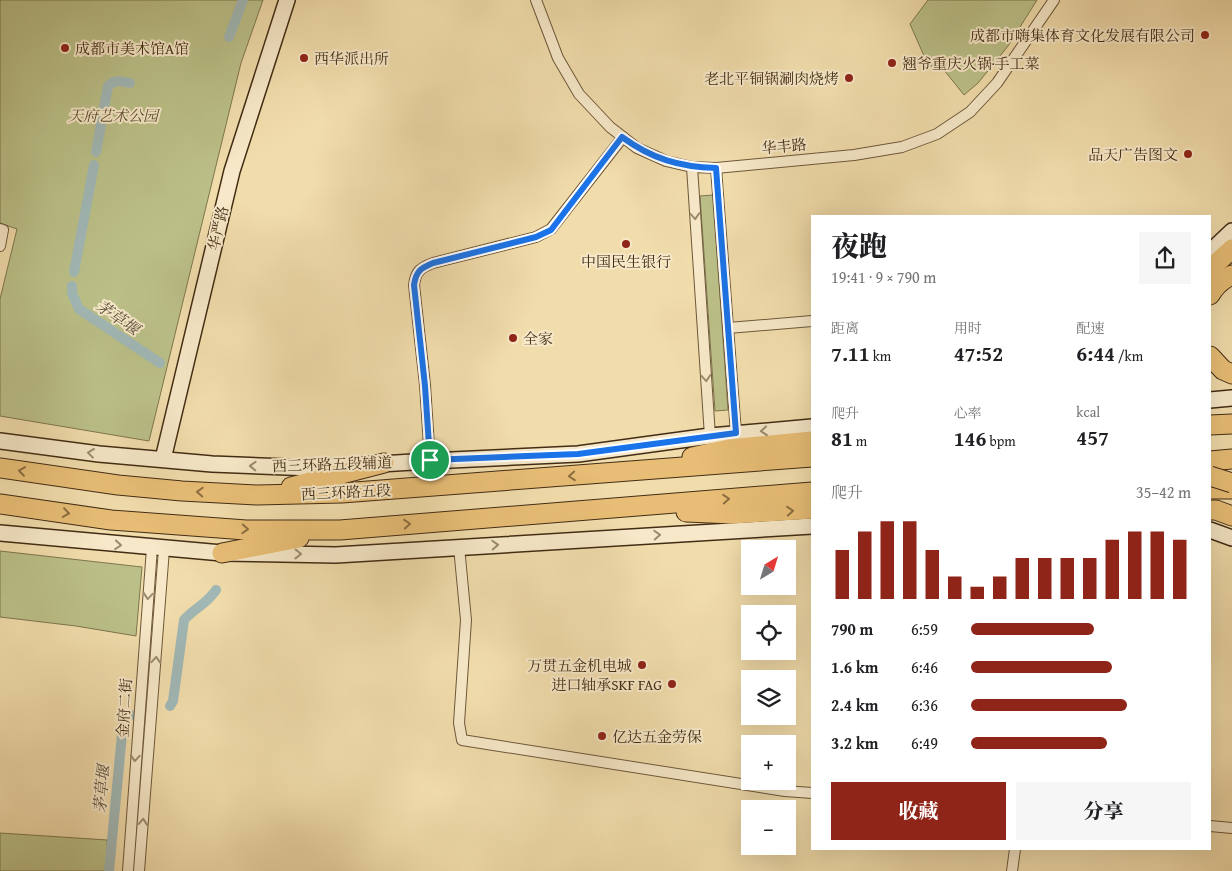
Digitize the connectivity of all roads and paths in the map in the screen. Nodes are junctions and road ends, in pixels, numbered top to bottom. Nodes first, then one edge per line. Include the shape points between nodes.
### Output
1 (288, 0) edge
2 (536, 0) edge
3 (1054, 0) edge
4 (622, 137) junction
5 (692, 167) junction
6 (716, 168) junction
7 (0, 229) edge
8 (1232, 231) edge
9 (0, 246) edge
10 (1232, 249) edge
11 (1211, 251) edge
12 (1211, 267) edge
13 (1232, 275) edge
14 (1211, 293) edge
15 (811, 320) edge
16 (728, 328) junction
17 (1211, 357) edge
18 (1232, 374) edge
19 (1232, 398) edge
20 (1211, 400) edge
21 (1232, 424) edge
22 (1211, 425) edge
23 (811, 427) edge
24 (710, 436) junction
25 (0, 441) edge
26 (733, 441) junction
27 (811, 441) edge
28 (811, 457) edge
29 (163, 459) junction
30 (1232, 459) edge
31 (430, 460) junction
32 (1211, 461) edge
33 (384, 463) junction
34 (0, 468) edge
35 (604, 474) junction
36 (1211, 476) edge
37 (1232, 482) edge
38 (1211, 485) edge
39 (1232, 489) edge
40 (1211, 490) edge
41 (811, 492) edge
42 (256, 495) junction
43 (0, 504) edge
44 (602, 509) junction
45 (811, 509) edge
46 (1211, 510) edge
47 (1232, 516) edge
48 (811, 526) edge
49 (340, 530) junction
50 (1211, 530) edge
51 (0, 533) edge
52 (1232, 538) edge
53 (459, 547) junction
54 (158, 548) junction
55 (222, 553) junction
56 (811, 793) edge
57 (1211, 826) edge
58 (1232, 828) edge
59 (1015, 850) edge
60 (128, 871) edge
61 (139, 871) edge
62 (1012, 871) edge

1 - 29 main road, 华严路 via 232,171
2 - 4 street, 华丰路 via 558,58 579,94
3 - 6 street, 华丰路 via 997,83 970,112 937,134 902,147 854,155
4 - 5 street, 华丰路 via 666,161
4 - 31 street via 551,230 536,237 433,263 423,267 415,276
5 - 6 street, 华丰路
5 -> 24 street
6 - 16 street
7 - 9 street via 3,230
8 - 11 main road
10 - 12 highway
13 - 14 highway
15 - 16 street
16 - 26 street
17 - 18 highway via 1223,370
19 - 20 main road
21 - 22 highway
23 -> 26 main road, 西三环路五段辅道
24 - 26 main road, 西三环路五段辅道
24 - 31 main road, 西三环路五段辅道 via 578,454
29 -> 25 main road, 西三环路五段辅道
26 - 27 highway
26 - 35 highway
28 - 35 highway, 西三环路五段
33 -> 29 main road, 西三环路五段辅道 via 313,468
30 - 32 highway
31 - 33 main road, 西三环路五段辅道
33 - 42 highway
42 -> 34 highway, 西三环路五段 via 182,492
35 -> 42 highway, 西三环路五段 via 342,493
36 - 37 highway, bridge
37 - 38 main road
39 - 40 highway
44 -> 41 highway
43 -> 49 highway via 110,520 246,530
44 -> 45 highway via 733,514
49 -> 44 highway
46 - 47 highway
53 -> 48 main road
49 - 55 highway
50 - 52 main road
51 -> 54 main road
55 -> 53 main road via 336,555
53 - 56 street via 466,620 458,723 462,740
54 - 55 main road
54 -> 60 street, 金府二街
61 -> 54 street, 金府二街
57 - 58 street
59 - 62 street

